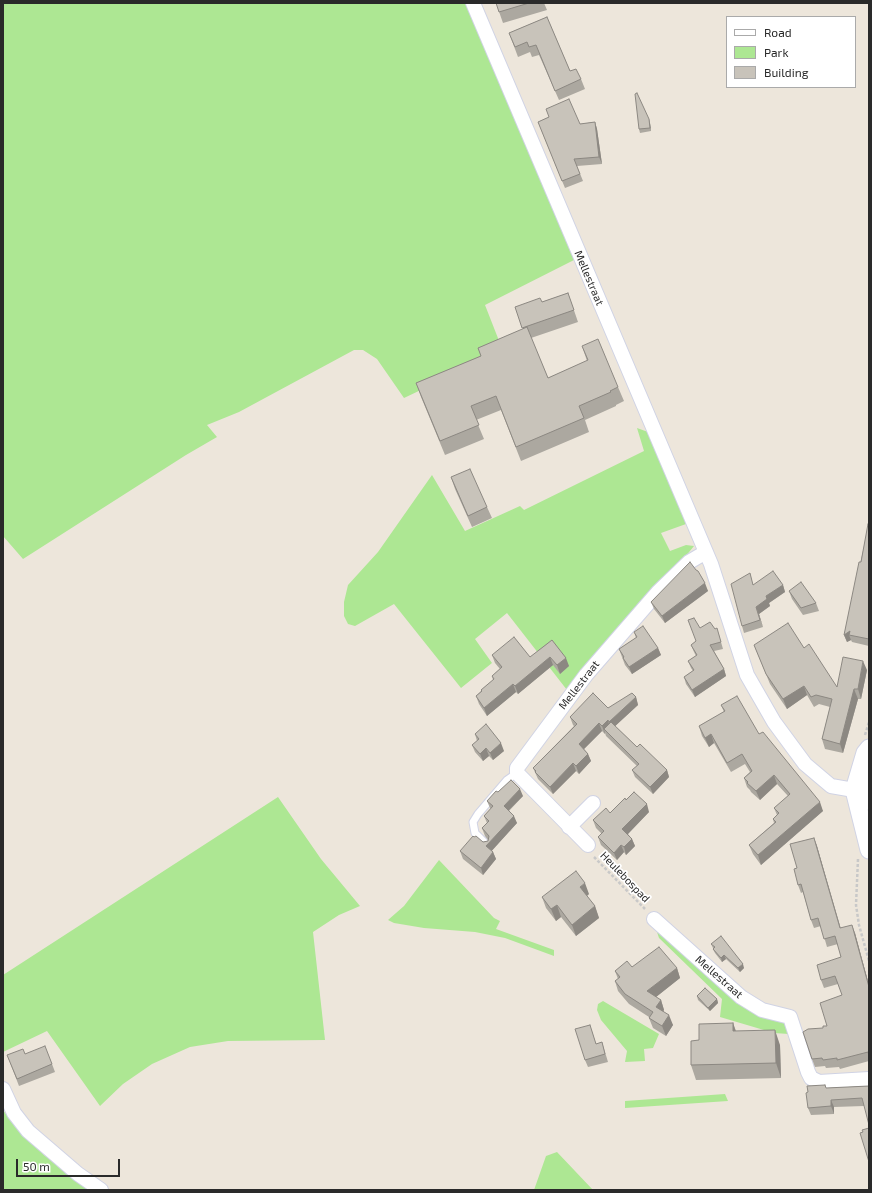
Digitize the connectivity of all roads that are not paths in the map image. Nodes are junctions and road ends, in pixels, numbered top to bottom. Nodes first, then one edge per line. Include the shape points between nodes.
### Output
1 (473, 3) edge
2 (706, 552) junction
3 (867, 742) edge
4 (517, 773) junction
5 (865, 790) edge
6 (592, 803) dead end
7 (569, 827) junction
8 (487, 845) edge
9 (588, 845) road end
10 (863, 854) edge
11 (654, 919) road end
12 (869, 1079) edge
13 (3, 1089) edge
14 (101, 1190) edge

1 - 2 street, Mellestraat
2 - 4 street, Mellestraat via 689,562 658,592 586,675 517,768
2 - 5 street, Mellestraat via 748,675 774,722 806,764 832,786
3 - 5 street
4 - 7 street
4 - 8 lane via 507,780 474,822 475,833
5 - 10 street
6 - 7 street
7 - 9 street
11 - 12 street, Mellestraat via 741,998 762,1010 790,1018 812,1078 819,1082
13 - 14 street via 14,1113 28,1131 78,1174

